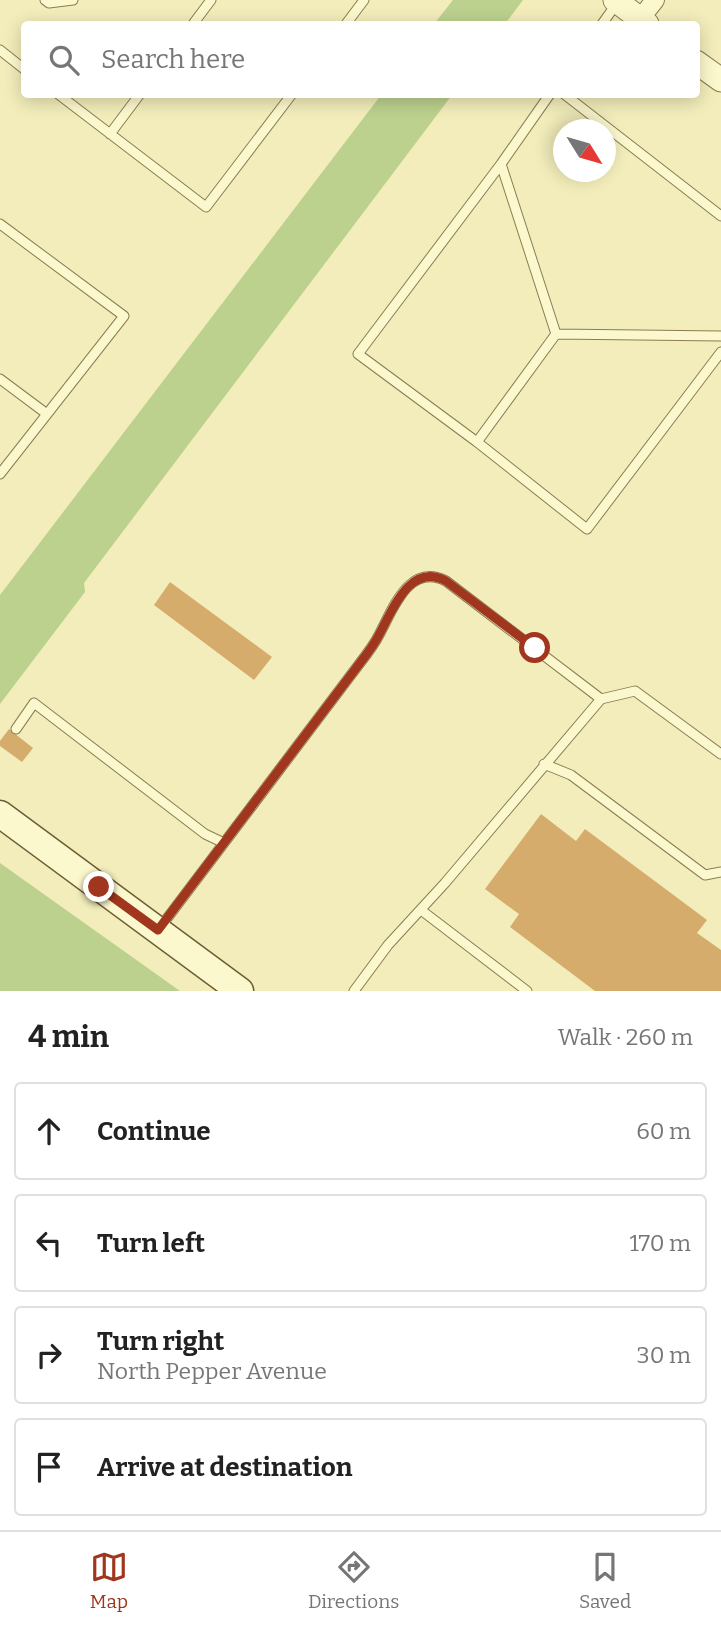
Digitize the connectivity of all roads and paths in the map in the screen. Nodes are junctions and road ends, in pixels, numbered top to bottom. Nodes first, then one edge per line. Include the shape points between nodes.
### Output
1 (45, 0) edge
2 (73, 0) edge
3 (211, 0) edge
4 (364, 0) edge
5 (655, 0) edge
6 (616, 1) edge
7 (195, 21) edge
8 (348, 21) edge
9 (603, 21) edge
10 (643, 21) edge
11 (644, 21) edge
12 (0, 50) edge
13 (700, 65) edge
14 (21, 67) edge
15 (721, 80) edge
16 (63, 98) edge
17 (137, 98) edge
18 (289, 98) edge
19 (547, 98) edge
20 (569, 98) edge
21 (110, 134) junction
22 (501, 164) junction
23 (721, 216) edge
24 (0, 223) edge
25 (556, 334) junction
26 (721, 337) edge
27 (721, 352) edge
28 (0, 379) edge
29 (47, 414) junction
30 (477, 442) junction
31 (0, 474) edge
32 (601, 699) junction
33 (16, 729) dead end
34 (721, 754) edge
35 (544, 764) junction
36 (0, 814) edge
37 (224, 844) junction
38 (721, 872) edge
39 (421, 910) junction
40 (158, 930) junction
41 (240, 991) edge
42 (354, 991) edge
43 (527, 991) edge

1 - 2 lane
3 - 7 lane
4 - 8 lane
5 - 11 street
6 - 9 lane
6 - 10 street
12 - 14 lane
13 - 15 street
16 - 21 lane
17 - 21 lane
18 - 21 lane via 206,207
19 - 22 lane
20 - 23 lane
22 - 25 lane
22 - 30 lane via 358,354
24 - 29 lane via 124,316
25 - 26 lane
25 - 30 lane
27 - 30 lane via 587,528
28 - 29 lane
29 - 31 lane
32 - 34 lane via 635,691
32 - 35 lane
32 - 37 lane via 446,581 425,575 401,596 366,654
33 - 37 lane via 34,703
35 - 38 lane via 571,775 705,875
35 - 39 lane
36 - 40 main road
37 - 40 lane
39 - 42 lane
39 - 43 lane
40 - 41 main road

